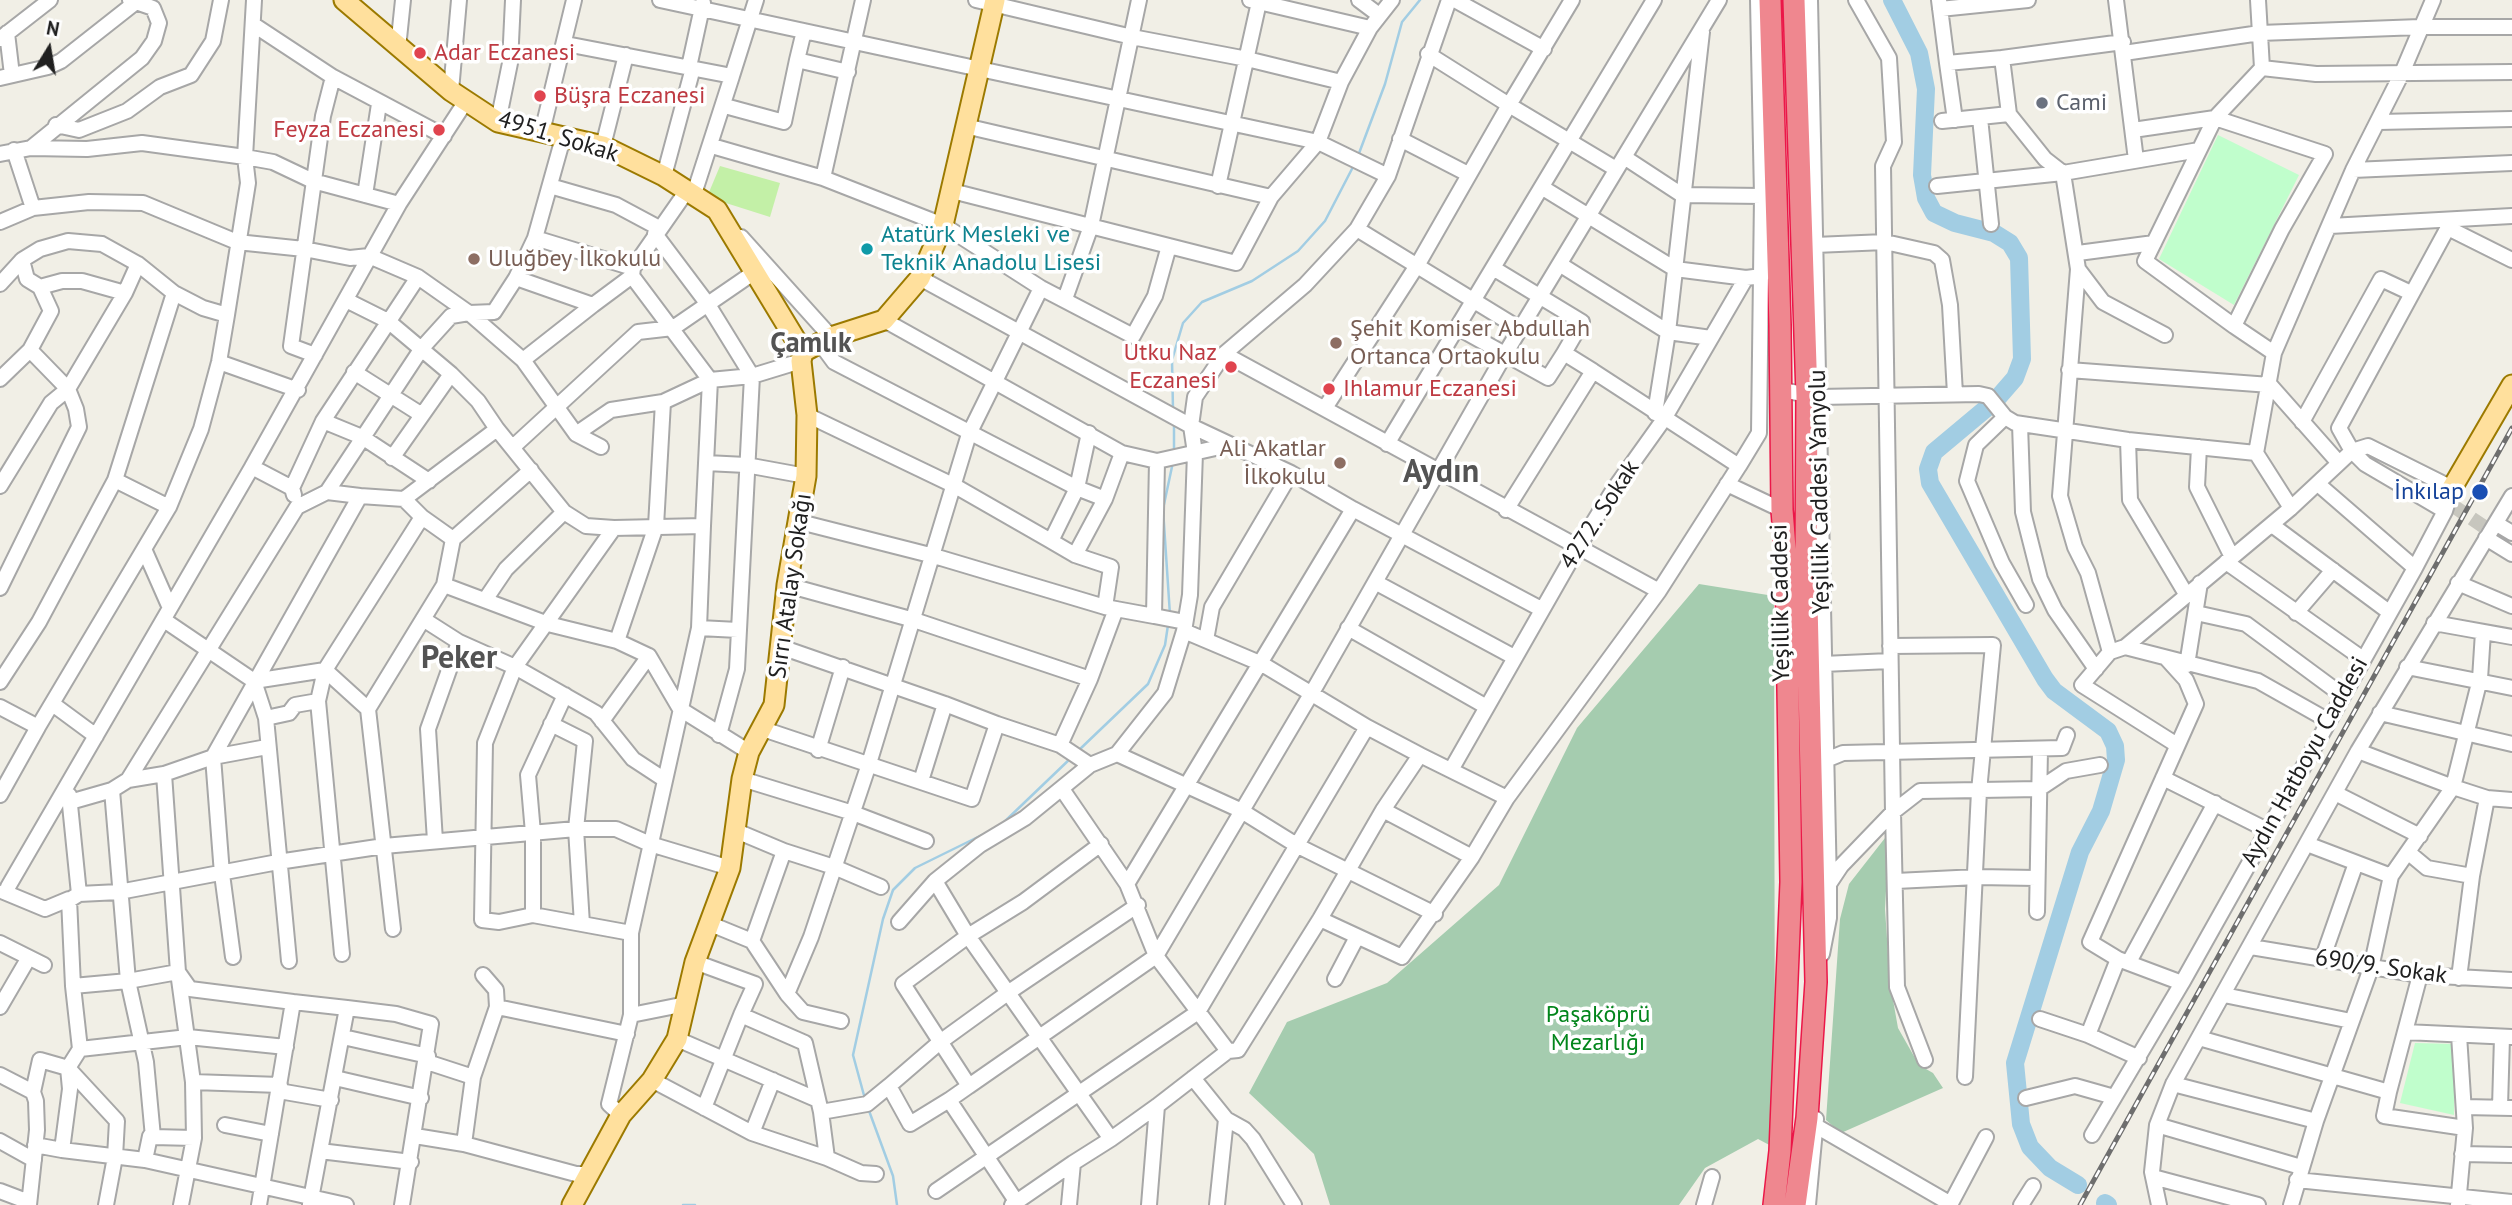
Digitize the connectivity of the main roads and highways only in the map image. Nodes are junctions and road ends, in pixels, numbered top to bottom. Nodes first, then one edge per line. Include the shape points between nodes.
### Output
1 (344, 0) edge
2 (1770, 0) edge
3 (1794, 0) edge
4 (988, 1) edge
5 (814, 348) junction
6 (2512, 385) edge
7 (2444, 492) road end
8 (572, 1205) edge
9 (1774, 1205) edge
10 (1795, 1205) edge

1 - 5 main road, 4951. Sokak via 398,48 498,122 603,146 664,176 716,210
2 - 9 highway, Yeşillik Caddesi via 1791,882
3 - 10 highway, Yeşillik Caddesi via 1813,396 1806,561 1816,982
4 - 5 main road via 981,69 943,225 920,278 884,320
5 - 8 main road, Sırrı Atalay Sokağı via 806,476 787,585 774,705 749,752 730,868 695,962 677,1039 652,1080 621,1115
6 - 7 main road, Aydın Hatboyu Caddesi

